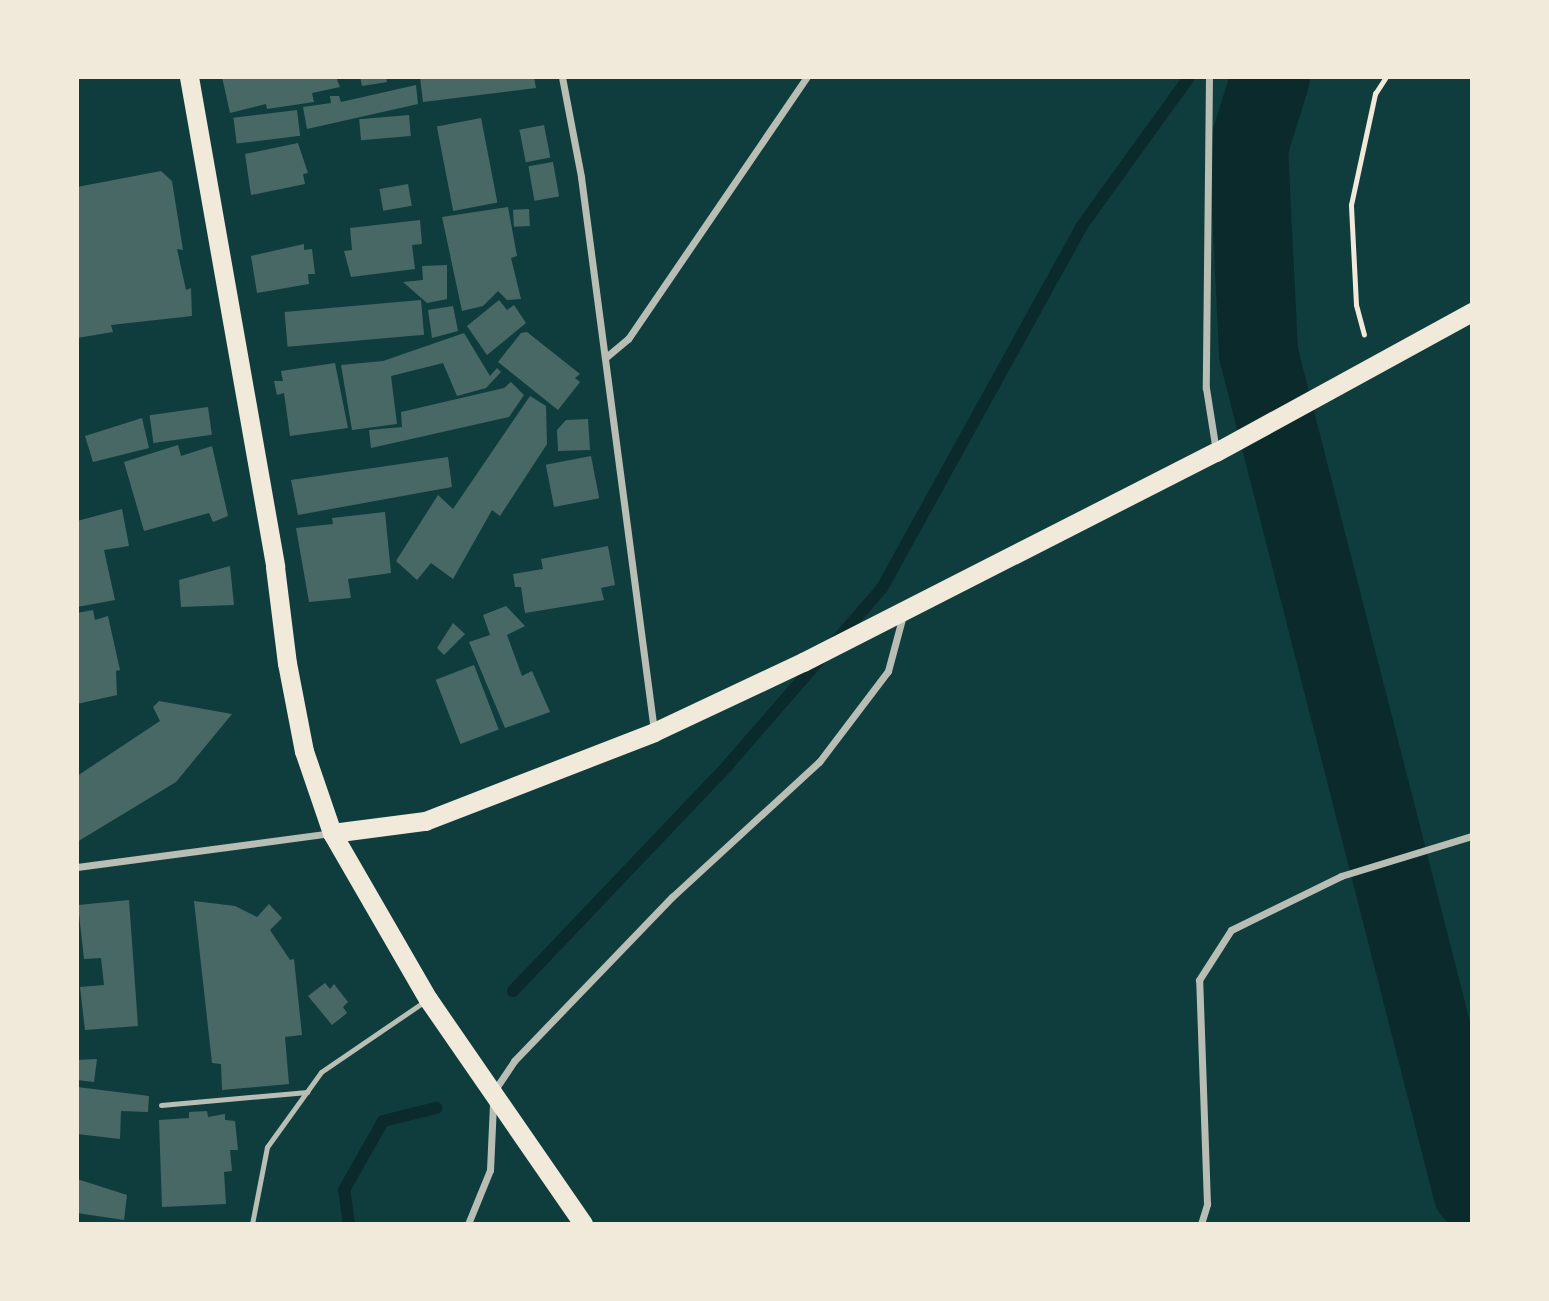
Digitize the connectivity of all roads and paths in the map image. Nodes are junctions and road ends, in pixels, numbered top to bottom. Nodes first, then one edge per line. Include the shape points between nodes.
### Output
1 (189, 77) edge
2 (562, 77) edge
3 (807, 77) edge
4 (1209, 77) edge
5 (1386, 77) edge
6 (1472, 312) edge
7 (605, 358) junction
8 (1365, 372) junction
9 (1216, 452) junction
10 (905, 608) junction
11 (654, 732) junction
12 (332, 833) junction
13 (1472, 836) edge
14 (77, 867) edge
15 (428, 999) junction
16 (494, 1091) junction
17 (307, 1092) junction
18 (161, 1105) dead end
19 (253, 1224) edge
20 (468, 1224) edge
21 (583, 1224) edge
22 (1201, 1224) edge

1 - 12 highway via 275,567 287,663 304,751
2 - 7 street via 581,177
3 - 7 street via 628,339
4 - 9 street via 1206,388
5 - 8 path via 1375,93 1351,205
6 - 8 highway
7 - 11 street
8 - 9 highway
9 - 10 highway
10 - 11 highway
10 - 16 street via 888,670 818,762 671,897 514,1061
11 - 12 highway via 425,821
12 - 14 street
12 - 15 highway
13 - 22 street via 1341,876 1231,930 1199,981 1206,1204
15 - 16 highway
15 - 17 lane via 321,1072
16 - 20 street via 490,1170
16 - 21 highway
17 - 18 lane
17 - 19 lane via 267,1147

